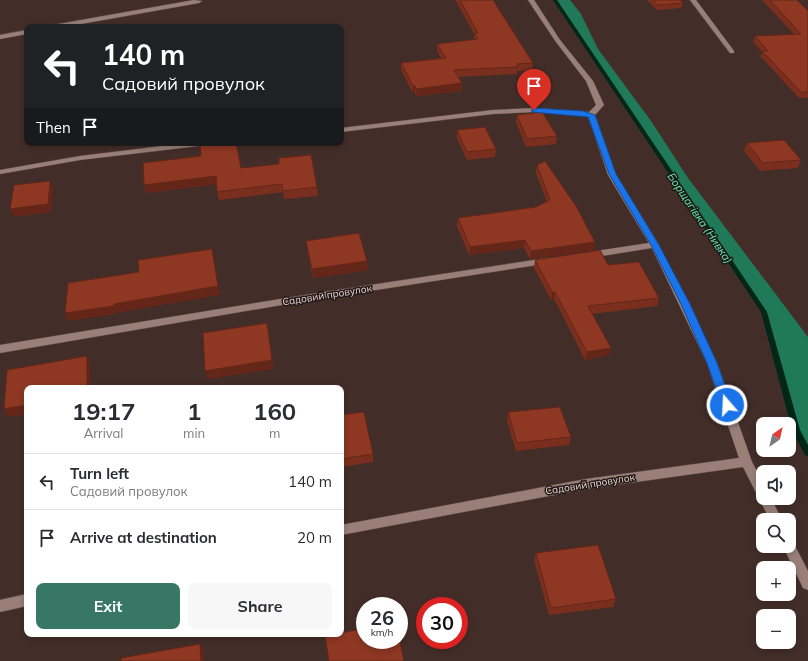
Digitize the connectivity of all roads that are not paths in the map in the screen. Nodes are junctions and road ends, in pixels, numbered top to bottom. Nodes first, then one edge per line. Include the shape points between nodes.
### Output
1 (531, 0) edge
2 (693, 0) edge
3 (199, 1) edge
4 (70, 24) edge
5 (24, 33) edge
6 (0, 37) edge
7 (732, 52) dead end
8 (591, 115) junction
9 (344, 130) edge
10 (182, 146) edge
11 (0, 172) edge
12 (655, 245) junction
13 (582, 256) edge
14 (558, 260) edge
15 (0, 349) edge
16 (746, 462) junction
17 (756, 481) edge
18 (344, 529) edge
19 (792, 553) edge
20 (808, 584) edge
21 (24, 601) edge
22 (0, 606) edge

1 - 8 street via 557,40 589,81 600,105
2 - 7 street
3 - 4 street
5 - 6 street
8 - 9 street via 534,110 493,112
8 - 12 street via 612,174
10 - 11 street via 80,158
12 - 13 street
12 - 16 street via 712,363
14 - 15 street, Садовий провулок via 305,298
16 - 17 street
16 - 18 street, Садовий провулок via 586,484
19 - 20 street
21 - 22 street

